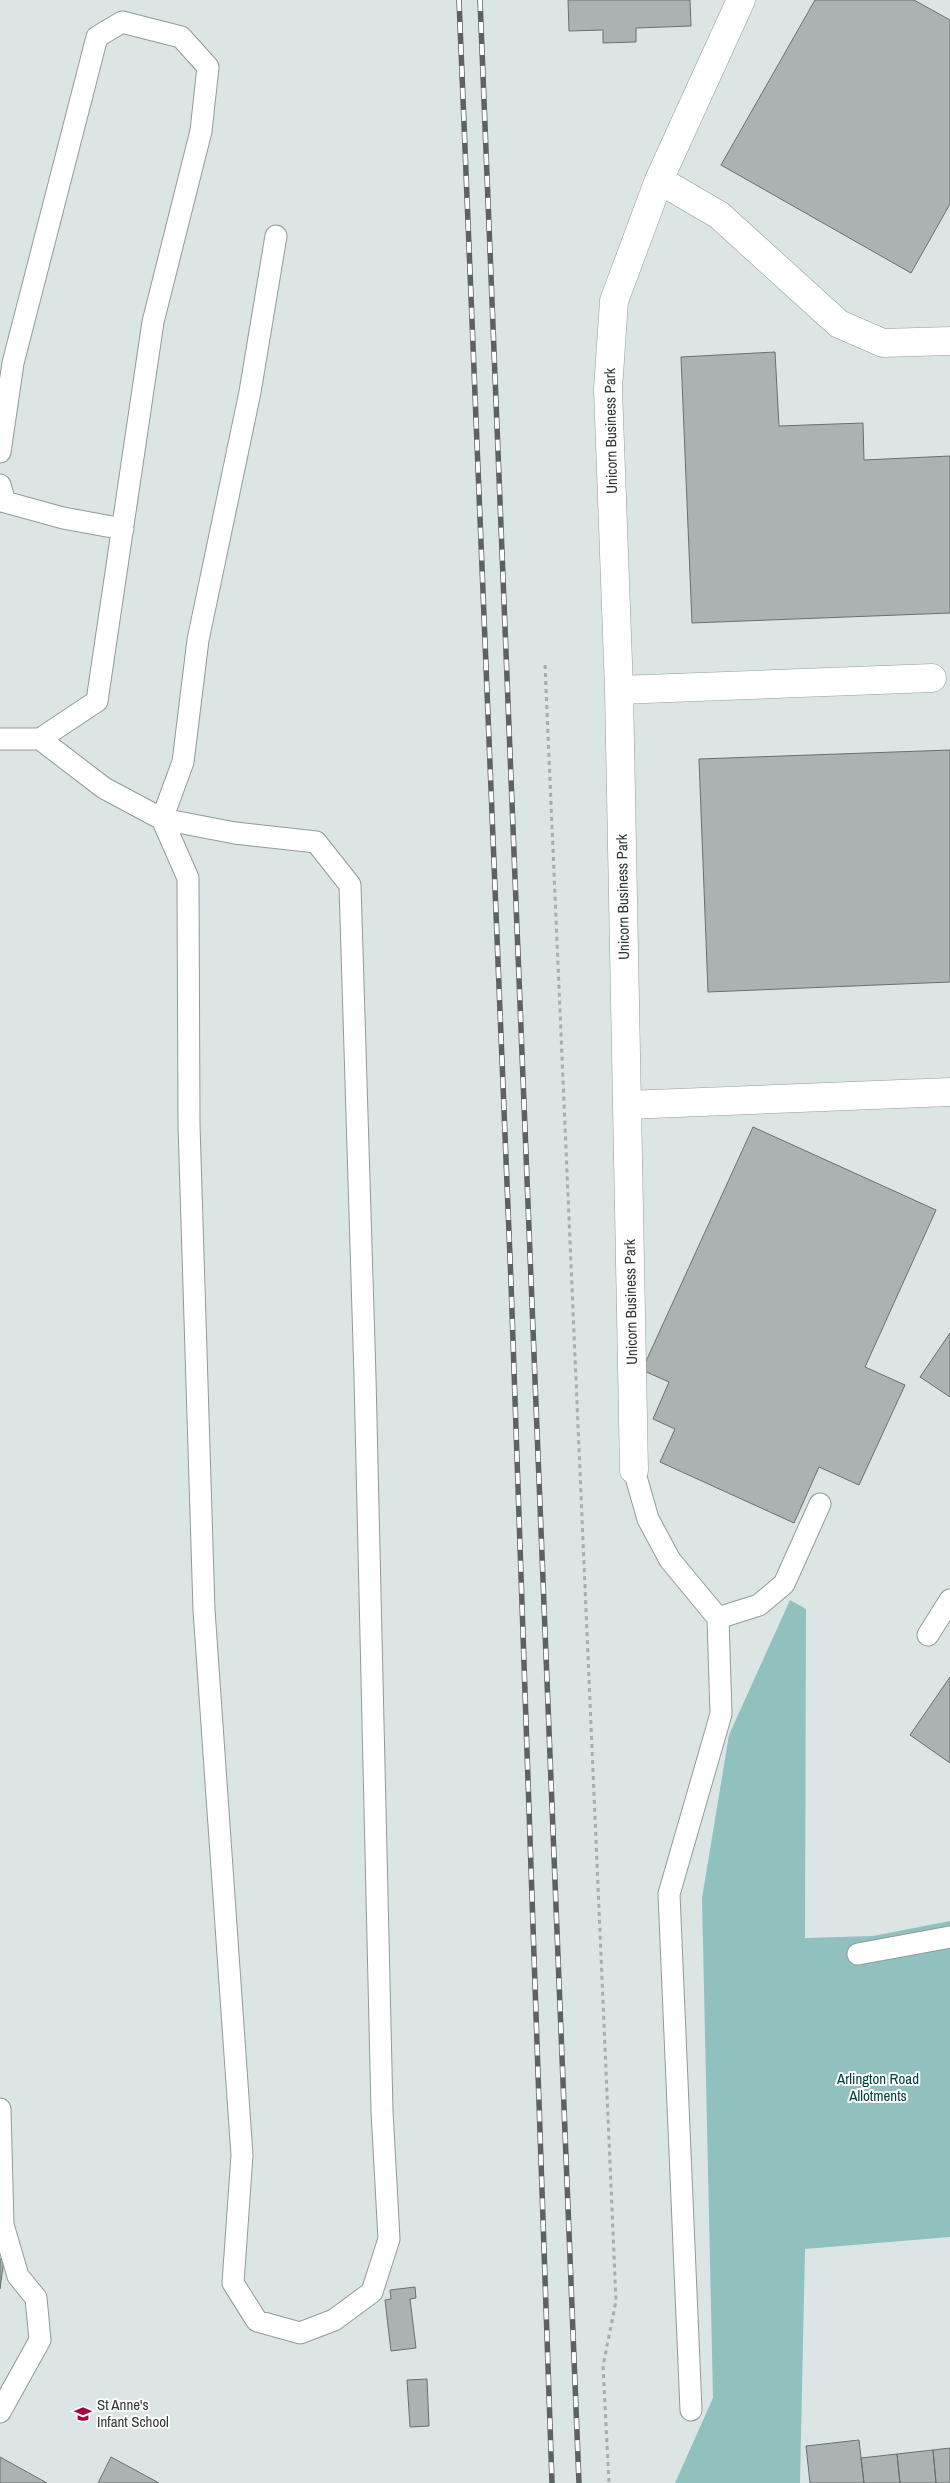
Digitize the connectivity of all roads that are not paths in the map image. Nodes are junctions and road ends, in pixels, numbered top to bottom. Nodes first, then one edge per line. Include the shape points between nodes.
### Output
1 (741, 0) edge
2 (660, 180) junction
3 (276, 236) dead end
4 (950, 341) edge
5 (0, 452) edge
6 (0, 485) edge
7 (123, 529) junction
8 (932, 678) dead end
9 (619, 690) junction
10 (0, 739) edge
11 (40, 739) junction
12 (162, 818) junction
13 (950, 1092) edge
14 (627, 1105) junction
15 (634, 1470) joint
16 (820, 1504) dead end
17 (950, 1600) edge
18 (718, 1618) junction
19 (928, 1635) dead end
20 (950, 1937) edge
21 (858, 1954) dead end
22 (0, 2109) edge
23 (691, 2410) dead end
24 (0, 2412) edge

1 - 2 street, Unicorn Business Park
2 - 4 street via 719,215 838,324 883,343
2 - 9 street, Unicorn Business Park via 614,301 608,389
3 - 12 lane via 250,392 198,640 183,762
5 - 7 lane via 14,363 97,37 122,22 181,37 208,67 201,131 153,322
6 - 7 lane via 5,502 63,518
7 - 11 lane via 97,702
8 - 9 street
9 - 14 street, Unicorn Business Park
10 - 11 lane
11 - 12 lane via 104,788
12 - 12 lane via 236,833 316,842 350,885 382,2111 389,2239 372,2292 334,2320 300,2333 257,2321 233,2283 242,2155 204,1610 189,1125 188,878
13 - 14 street
14 - 15 street, Unicorn Business Park
15 - 18 lane via 648,1520 670,1560
16 - 18 lane via 784,1584 759,1605
17 - 19 lane
18 - 23 lane via 721,1714 669,1894
20 - 21 lane
22 - 24 lane via 4,2225 18,2276 36,2298 40,2340

